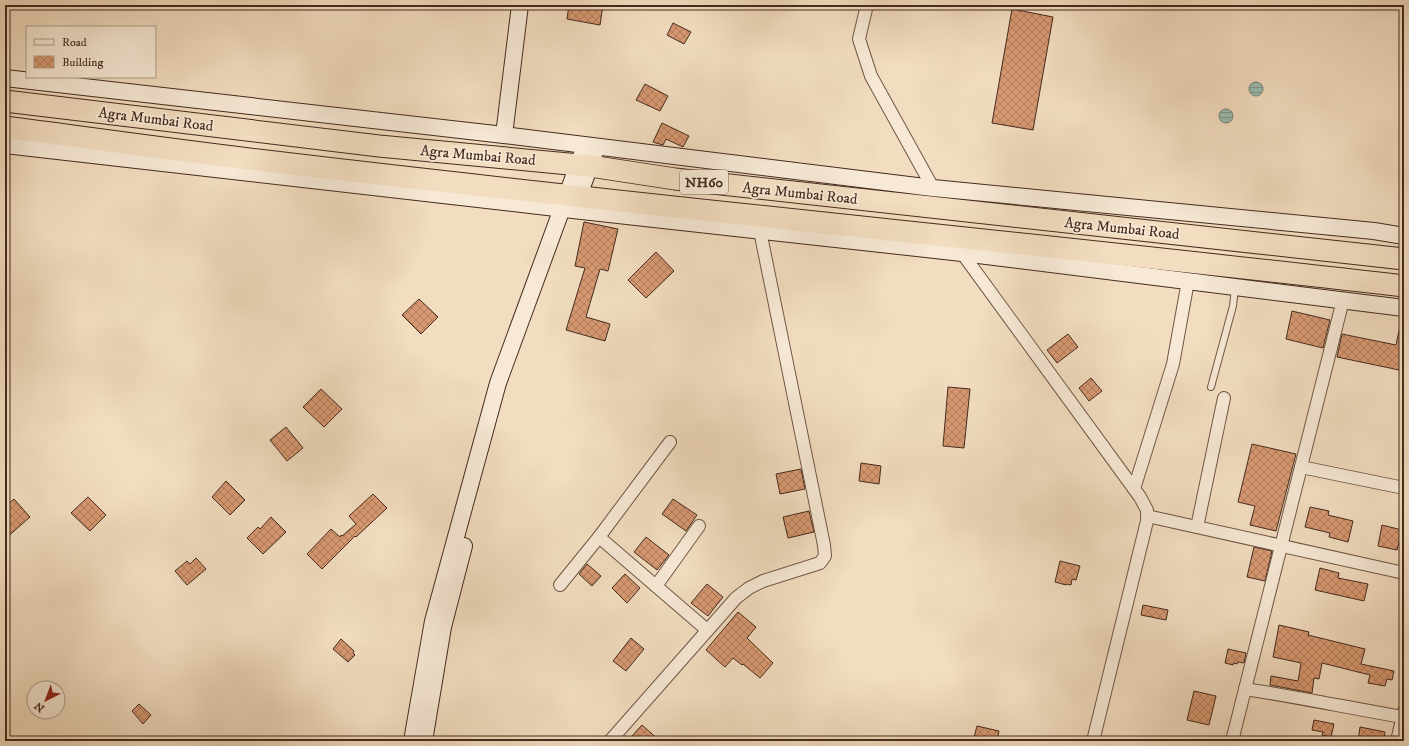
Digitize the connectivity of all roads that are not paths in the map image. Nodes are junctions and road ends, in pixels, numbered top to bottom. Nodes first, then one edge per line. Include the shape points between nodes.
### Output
1 (520, 5) edge
2 (868, 5) edge
3 (5, 78) edge
4 (5, 100) edge
5 (5, 127) edge
6 (504, 135) junction
7 (5, 145) edge
8 (591, 146) junction
9 (584, 165) junction
10 (932, 188) junction
11 (570, 203) junction
12 (760, 230) junction
13 (1404, 236) edge
14 (962, 253) junction
15 (1404, 259) edge
16 (1188, 281) junction
17 (1404, 286) edge
18 (1236, 287) junction
19 (1343, 300) junction
20 (1404, 308) edge
21 (1211, 387) dead end
22 (1224, 398) dead end
23 (670, 442) dead end
24 (1301, 467) junction
25 (1404, 488) edge
26 (1134, 489) junction
27 (1147, 516) junction
28 (699, 526) dead end
29 (1197, 527) junction
30 (599, 537) junction
31 (1281, 546) junction
32 (1404, 573) edge
33 (560, 585) dead end
34 (656, 586) junction
35 (707, 630) junction
36 (1245, 689) junction
37 (1403, 714) edge
38 (412, 741) edge
39 (424, 741) edge
40 (610, 741) edge
41 (1093, 741) edge
42 (1232, 741) edge
43 (1397, 741) edge

1 - 6 street
2 - 10 street via 860,39 871,76
3 - 6 street
4 - 9 highway, Agra Mumbai Road / NH60 via 379,146
5 - 11 highway, Agra Mumbai Road / NH60
6 - 8 street
7 - 11 street
8 - 9 street
8 - 10 street
9 - 11 street
9 - 15 highway, Agra Mumbai Road / NH60 via 675,179
10 - 13 street
11 - 12 street
11 - 17 highway, Agra Mumbai Road / NH60 via 750,214
11 - 38 street via 498,383 432,621
11 - 39 street via 506,388 443,627
12 - 14 street
12 - 35 street via 825,556 820,563 749,588 736,598
14 - 16 street
14 - 26 street
16 - 18 street
16 - 26 street via 1173,364
18 - 19 street
18 - 21 lane
19 - 20 street
19 - 24 street
22 - 29 street
23 - 30 street
24 - 25 street
24 - 31 street
26 - 27 street via 1147,510
27 - 29 street
27 - 41 street
28 - 34 street
29 - 31 street
30 - 33 street
30 - 34 street
31 - 32 street
31 - 36 street
34 - 35 street
35 - 40 street
36 - 37 street via 1335,706
36 - 42 street
37 - 43 street

